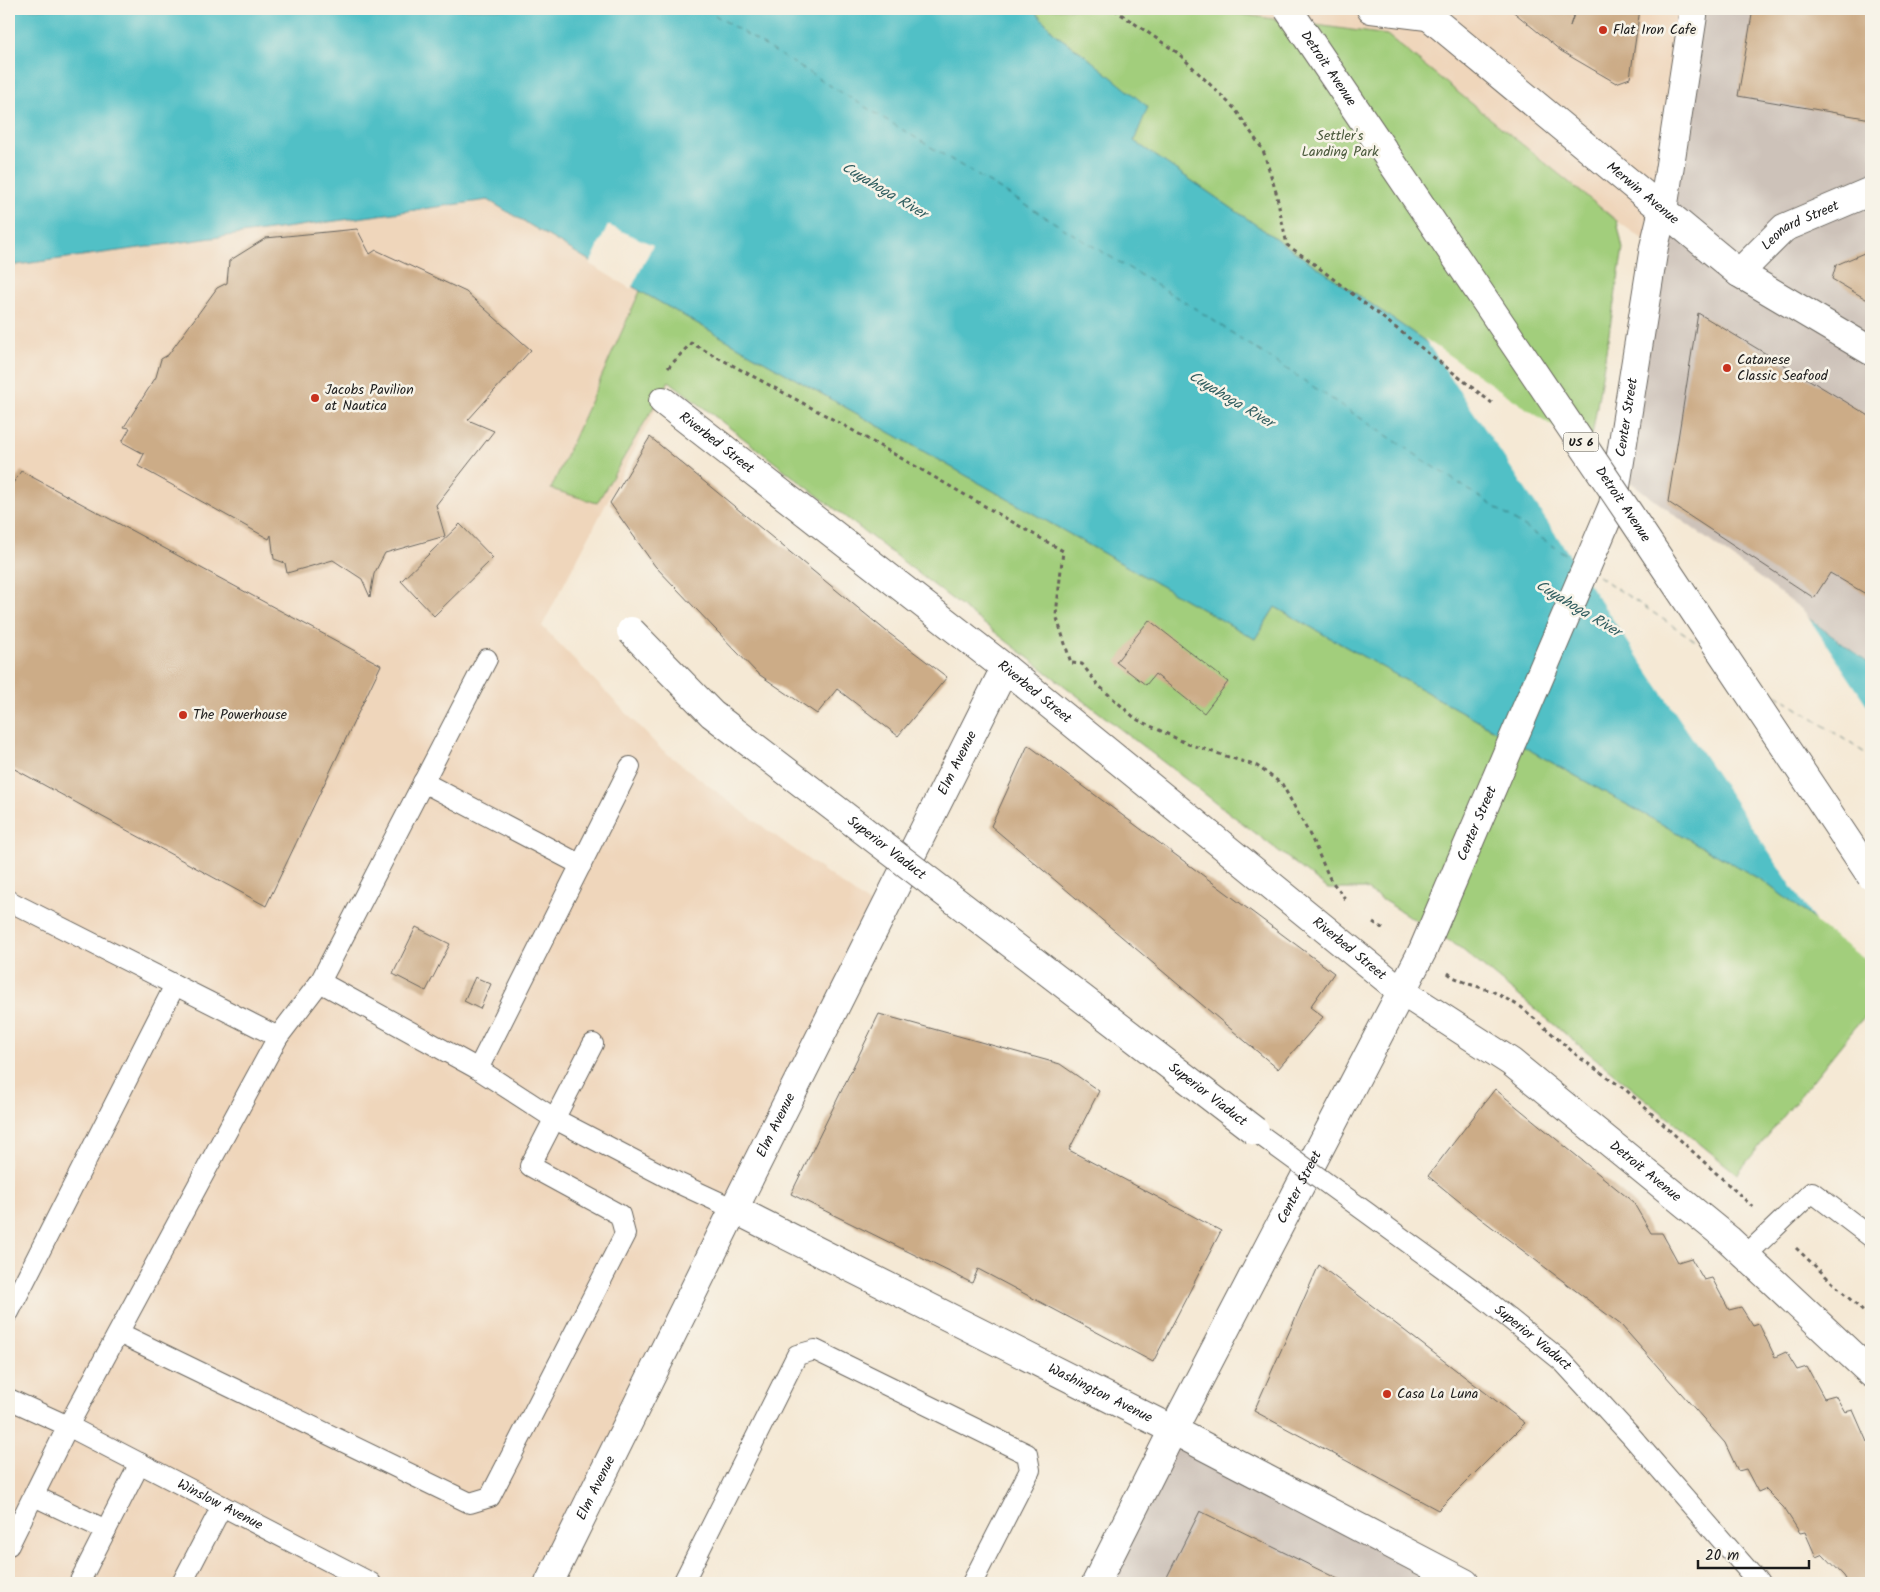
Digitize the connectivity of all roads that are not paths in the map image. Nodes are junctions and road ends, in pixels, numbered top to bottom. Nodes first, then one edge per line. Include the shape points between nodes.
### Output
1 (1288, 9) edge
2 (1371, 9) edge
3 (1694, 9) edge
4 (1424, 13) edge
5 (1871, 191) edge
6 (1663, 210) junction
7 (1739, 273) junction
8 (1871, 351) edge
9 (662, 401) road end
10 (631, 631) dead end
11 (487, 660) dead end
12 (1005, 668) junction
13 (630, 767) dead end
14 (423, 782) junction
15 (581, 864) junction
16 (1871, 876) edge
17 (9, 901) edge
18 (320, 982) junction
19 (175, 985) junction
20 (1401, 991) junction
21 (278, 1037) junction
22 (593, 1044) dead end
23 (478, 1069) junction
24 (555, 1119) junction
25 (1255, 1132) joint
26 (734, 1209) junction
27 (1871, 1237) edge
28 (1746, 1255) junction
29 (9, 1312) edge
30 (119, 1333) junction
31 (1871, 1373) edge
32 (9, 1398) edge
33 (68, 1426) junction
34 (1173, 1430) junction
35 (140, 1463) junction
36 (34, 1496) junction
37 (222, 1506) junction
38 (106, 1530) junction
39 (9, 1545) edge
40 (79, 1583) edge
41 (182, 1583) edge
42 (371, 1583) edge
43 (549, 1583) edge
44 (683, 1583) edge
45 (972, 1583) edge
46 (1096, 1583) edge
47 (1465, 1583) edge
48 (1759, 1583) edge

1 - 16 street, Detroit Avenue / US 6, bridge
2 - 4 street, Merwin Avenue
3 - 6 street, Center Street
4 - 6 street, Merwin Avenue
5 - 7 street, Leonard Street via 1784,228
6 - 7 street, Merwin Avenue
6 - 20 street, Center Street via 1654,247 1612,505 1423,950
7 - 8 street, Merwin Avenue
9 - 12 street, Riverbed Street
10 - 25 street, Superior Viaduct, bridge via 712,714
11 - 14 lane
12 - 20 street, Riverbed Street
12 - 26 street, Elm Avenue
13 - 15 lane
14 - 15 lane
14 - 18 lane
15 - 23 lane
17 - 19 lane
18 - 21 lane
18 - 23 lane
19 - 21 lane
19 - 29 lane
20 - 28 street, Detroit Avenue via 1511,1062
20 - 34 street, Center Street
21 - 30 lane
22 - 24 lane
23 - 24 lane
24 - 26 lane
24 - 30 lane via 530,1166 620,1215 625,1234 490,1497 470,1503
25 - 48 lane, Superior Viaduct, bridge via 1480,1295 1564,1362
26 - 34 street, Washington Avenue
26 - 43 street, Elm Avenue
27 - 28 lane via 1812,1192
28 - 31 street, Detroit Avenue
30 - 33 lane
32 - 33 lane, Winslow Avenue
33 - 35 lane, Winslow Avenue
33 - 36 lane
34 - 46 street, Center Street
34 - 47 street, Washington Avenue
35 - 37 lane, Winslow Avenue
35 - 38 lane
36 - 38 lane
36 - 39 lane
37 - 41 lane
37 - 42 lane, Winslow Avenue
38 - 40 lane
44 - 45 lane via 797,1355 815,1350 1027,1454 1030,1470

